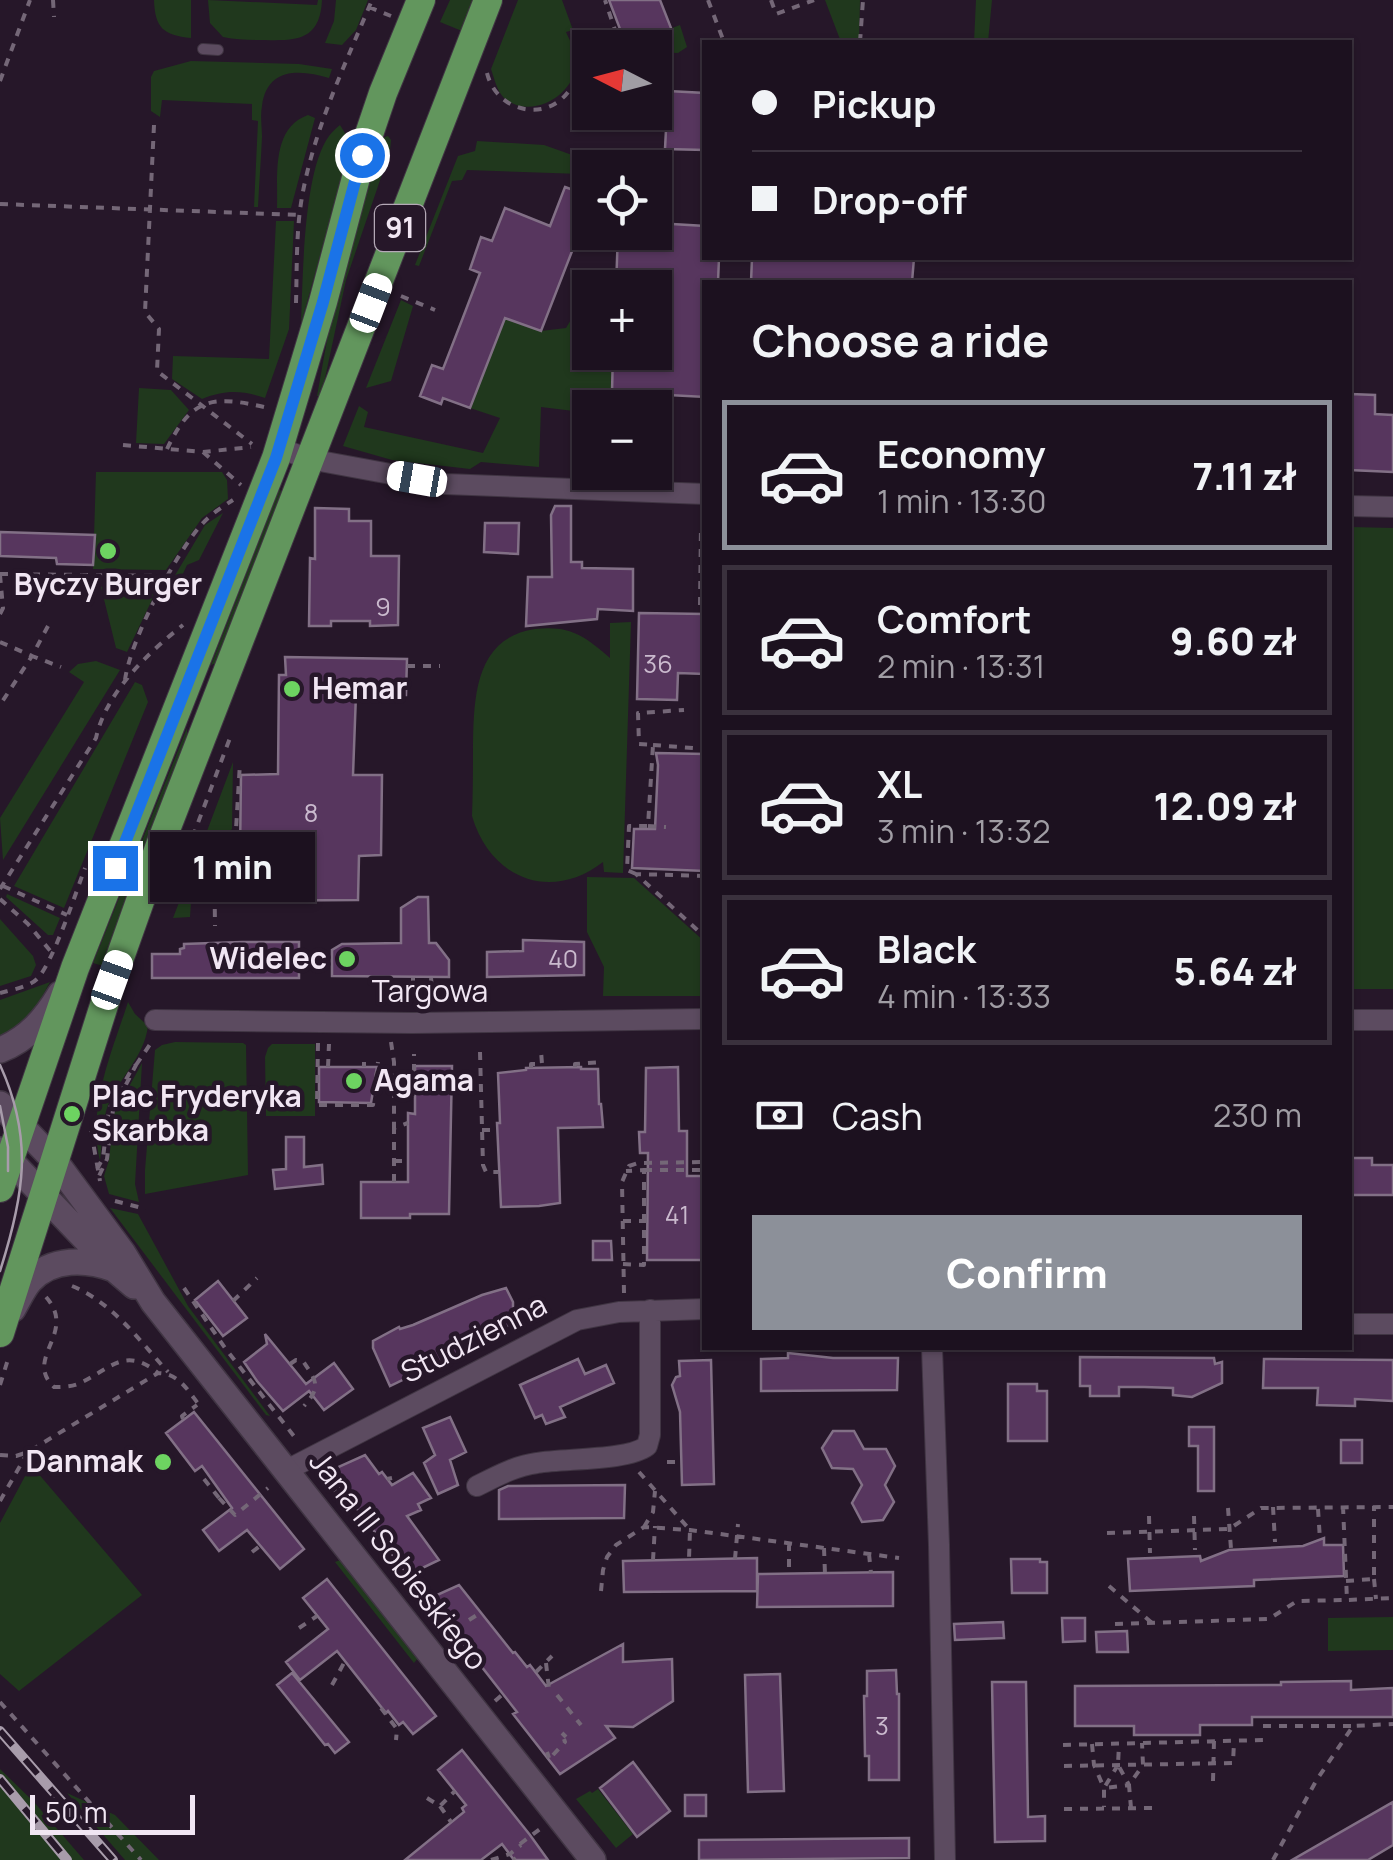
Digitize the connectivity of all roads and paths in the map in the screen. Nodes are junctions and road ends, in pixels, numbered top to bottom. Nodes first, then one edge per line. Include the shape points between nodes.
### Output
1 (30, 0) edge
2 (53, 0) edge
3 (372, 0) edge
4 (422, 0) edge
5 (488, 0) edge
6 (605, 0) edge
7 (708, 0) edge
8 (770, 0) edge
9 (814, 0) edge
10 (863, 0) edge
11 (54, 17) dead end
12 (723, 40) edge
13 (860, 40) edge
14 (203, 48) dead end
15 (218, 50) dead end
16 (485, 63) dead end
17 (0, 81) edge
18 (154, 125) dead end
19 (0, 204) edge
20 (150, 210) junction
21 (300, 216) junction
22 (396, 294) dead end
23 (435, 310) dead end
24 (295, 318) dead end
25 (201, 405) junction
26 (268, 408) dead end
27 (265, 443) junction
28 (123, 445) dead end
29 (167, 449) junction
30 (203, 452) junction
31 (309, 459) junction
32 (252, 460) dead end
33 (247, 472) dead end
34 (242, 486) junction
35 (702, 494) edge
36 (1352, 506) edge
37 (1393, 508) edge
38 (701, 524) dead end
39 (0, 574) edge
40 (169, 576) junction
41 (199, 589) dead end
42 (700, 604) dead end
43 (0, 614) edge
44 (185, 623) dead end
45 (48, 626) dead end
46 (0, 642) edge
47 (32, 656) junction
48 (407, 666) dead end
49 (440, 666) dead end
50 (61, 668) dead end
51 (125, 680) junction
52 (186, 687) junction
53 (218, 701) junction
54 (0, 706) edge
55 (684, 710) dead end
56 (653, 746) junction
57 (702, 750) edge
58 (240, 763) dead end
59 (648, 826) junction
60 (666, 827) dead end
61 (191, 843) dead end
62 (214, 844) junction
63 (636, 874) junction
64 (702, 876) edge
65 (1, 886) edge
66 (0, 899) edge
67 (66, 915) dead end
68 (216, 926) dead end
69 (702, 933) edge
70 (76, 968) junction
71 (413, 978) dead end
72 (432, 978) dead end
73 (0, 993) edge
74 (413, 999) dead end
75 (432, 999) dead end
76 (702, 1019) edge
77 (1352, 1020) edge
78 (1393, 1020) edge
79 (388, 1022) junction
80 (154, 1030) joint
81 (318, 1038) dead end
82 (330, 1040) dead end
83 (0, 1050) edge
84 (541, 1051) dead end
85 (480, 1052) dead end
86 (414, 1054) dead end
87 (378, 1062) dead end
88 (603, 1062) dead end
89 (136, 1065) junction
90 (328, 1067) dead end
91 (574, 1067) dead end
92 (531, 1068) dead end
93 (414, 1072) dead end
94 (394, 1081) junction
95 (394, 1095) junction
96 (0, 1104) edge
97 (408, 1124) dead end
98 (21, 1126) junction
99 (394, 1128) junction
100 (482, 1130) junction
101 (498, 1130) dead end
102 (5, 1154) edge
103 (55, 1161) junction
104 (394, 1161) junction
105 (408, 1161) dead end
106 (702, 1162) edge
107 (97, 1169) dead end
108 (644, 1170) junction
109 (702, 1170) edge
110 (626, 1171) junction
111 (498, 1172) dead end
112 (98, 1176) dead end
113 (394, 1182) dead end
114 (0, 1188) edge
115 (43, 1197) junction
116 (105, 1198) dead end
117 (146, 1209) dead end
118 (623, 1221) junction
119 (646, 1221) junction
120 (623, 1264) junction
121 (114, 1269) junction
122 (257, 1278) dead end
123 (68, 1284) dead end
124 (184, 1288) dead end
125 (43, 1294) dead end
126 (624, 1296) dead end
127 (233, 1301) dead end
128 (153, 1302) junction
129 (650, 1310) junction
130 (702, 1310) edge
131 (1352, 1324) edge
132 (1393, 1324) edge
133 (3, 1341) edge
134 (932, 1350) edge
135 (290, 1364) dead end
136 (158, 1374) junction
137 (170, 1374) junction
138 (0, 1385) edge
139 (304, 1406) dead end
140 (183, 1418) dead end
141 (302, 1445) dead end
142 (28, 1452) junction
143 (0, 1454) edge
144 (622, 1454) junction
145 (667, 1462) dead end
146 (675, 1462) dead end
147 (204, 1479) dead end
148 (277, 1479) junction
149 (477, 1486) dead end
150 (655, 1491) junction
151 (0, 1501) edge
152 (1343, 1506) junction
153 (1374, 1506) junction
154 (1393, 1506) edge
155 (1274, 1507) junction
156 (1318, 1507) junction
157 (1228, 1508) dead end
158 (1149, 1516) dead end
159 (1194, 1516) dead end
160 (738, 1524) dead end
161 (655, 1526) junction
162 (644, 1527) junction
163 (1230, 1528) junction
164 (690, 1530) junction
165 (1195, 1530) junction
166 (1149, 1532) junction
167 (381, 1533) dead end
168 (1107, 1533) dead end
169 (736, 1536) junction
170 (370, 1540) dead end
171 (1320, 1540) dead end
172 (1276, 1542) dead end
173 (788, 1543) junction
174 (260, 1546) dead end
175 (824, 1548) junction
176 (1231, 1549) dead end
177 (1196, 1550) dead end
178 (252, 1552) dead end
179 (1150, 1553) dead end
180 (870, 1554) junction
181 (899, 1558) dead end
182 (690, 1559) dead end
183 (735, 1559) dead end
184 (654, 1560) dead end
185 (871, 1573) dead end
186 (789, 1574) dead end
187 (825, 1574) dead end
188 (1374, 1579) junction
189 (1346, 1581) junction
190 (1109, 1586) dead end
191 (601, 1592) dead end
192 (1393, 1598) edge
193 (1376, 1599) junction
194 (1347, 1600) junction
195 (480, 1613) dead end
196 (318, 1616) dead end
197 (469, 1620) dead end
198 (1152, 1623) junction
199 (1115, 1624) dead end
200 (299, 1628) dead end
201 (552, 1656) dead end
202 (344, 1661) dead end
203 (546, 1663) junction
204 (536, 1672) dead end
205 (332, 1685) dead end
206 (549, 1689) dead end
207 (503, 1694) dead end
208 (557, 1695) dead end
209 (495, 1701) dead end
210 (0, 1702) edge
211 (380, 1708) dead end
212 (1393, 1724) edge
213 (582, 1725) dead end
214 (1264, 1726) dead end
215 (1354, 1726) junction
216 (564, 1736) dead end
217 (396, 1740) dead end
218 (1234, 1740) junction
219 (1263, 1740) dead end
220 (1214, 1741) junction
221 (1142, 1743) junction
222 (1092, 1744) junction
223 (1119, 1744) junction
224 (1063, 1745) dead end
225 (550, 1755) dead end
226 (1212, 1763) junction
227 (1143, 1764) junction
228 (1094, 1765) junction
229 (1118, 1765) junction
230 (1064, 1766) dead end
231 (1213, 1781) dead end
232 (1129, 1785) junction
233 (1104, 1788) junction
234 (454, 1791) dead end
235 (427, 1798) dead end
236 (440, 1806) junction
237 (1104, 1808) junction
238 (1131, 1808) junction
239 (1154, 1808) dead end
240 (1064, 1809) dead end
241 (451, 1822) dead end
242 (540, 1828) dead end
243 (140, 1860) edge
244 (491, 1860) edge
245 (593, 1860) edge
246 (945, 1860) edge
247 (1272, 1860) edge

1 - 17 path
2 - 11 path
3 - 21 path via 324,119
4 - 27 main road, 91 via 362,155 323,302
5 - 31 main road, 91
6 - 16 path via 616,32 577,46 572,86 557,102 540,110 501,100
7 - 12 path
8 - 9 path via 776,14
10 - 13 path
14 - 15 lane
18 - 20 path
19 - 20 path
20 - 21 path
20 - 25 path via 145,312 159,329 157,372
21 - 24 path
22 - 23 path
25 - 26 path via 234,400
25 - 27 path
25 - 29 path
27 - 30 path
27 - 31 street
27 - 32 path
27 - 52 main road, 91
28 - 29 path
29 - 30 path
30 - 34 path
31 - 35 street via 445,484
31 - 53 main road, 91
33 - 34 path
34 - 40 path via 198,528
36 - 37 street
38 - 42 path
39 - 40 path
39 - 43 path
40 - 41 path
40 - 51 path
44 - 51 path
45 - 47 path
46 - 47 path
47 - 50 path
47 - 54 path
48 - 49 path
51 - 65 path via 96,738
52 - 53 lane
52 - 70 main road, 91
53 - 103 main road, 91 via 112,980
55 - 56 path via 638,713 639,744
56 - 57 path
56 - 59 path
58 - 62 path via 238,846
59 - 60 path
59 - 63 path via 629,826 627,870
61 - 62 path
62 - 68 path
63 - 64 path
63 - 69 path
65 - 67 path
66 - 73 path via 51,952 34,982
70 - 83 street via 37,1026
70 - 98 main road
71 - 74 path
72 - 75 path
76 - 79 street, Targowa
77 - 78 street
79 - 80 street, Targowa
79 - 94 path
80 - 89 path
81 - 87 path via 317,1104 373,1105
82 - 90 path
84 - 92 path via 542,1064
85 - 100 path
86 - 93 path
88 - 91 path
89 - 107 path via 109,1110
89 - 112 path via 113,1110 107,1160
94 - 95 path
94 - 95 path via 413,1083 412,1095
95 - 99 path
96 - 98 street
97 - 99 path
98 - 102 main road
98 - 103 street
99 - 104 path
100 - 101 path
100 - 111 path via 483,1165 486,1172
102 - 114 main road
102 - 115 street, Jana III Sobieskiego
103 - 115 main road
103 - 128 street, Jana III Sobieskiego
104 - 105 path
104 - 113 path
106 - 110 path via 638,1163
108 - 109 path
108 - 110 path
108 - 119 path
110 - 118 path
115 - 121 street, Jana III Sobieskiego
115 - 133 main road
116 - 117 path
118 - 119 path
118 - 120 path
119 - 120 path via 644,1264
120 - 126 path
121 - 128 street, Jana III Sobieskiego
121 - 133 street via 81,1261 46,1270 28,1284
122 - 127 path
123 - 137 path via 110,1309
124 - 141 path
125 - 136 path via 57,1318 44,1369 54,1387 74,1386 122,1360 142,1362
128 - 148 street, Jana III Sobieskiego
129 - 130 street, Studzienna
129 - 144 street via 648,1446
129 - 148 street, Studzienna via 605,1313 563,1326
131 - 132 street
133 - 138 path
134 - 246 street
135 - 139 path via 303,1361 316,1382
136 - 137 path
136 - 142 path
137 - 140 path via 198,1406
142 - 143 path
142 - 151 path
144 - 149 street via 533,1463
144 - 150 path
145 - 146 path
147 - 148 path via 235,1515
148 - 245 street, Jana III Sobieskiego
150 - 162 path via 654,1512
150 - 164 path
152 - 153 path
152 - 156 path
152 - 189 path
153 - 154 path
153 - 188 path
155 - 156 path
155 - 163 path
155 - 172 path
156 - 171 path
157 - 163 path
158 - 166 path
159 - 165 path
160 - 169 path
161 - 162 path
161 - 164 path
161 - 184 path
162 - 191 path via 607,1557
163 - 165 path
163 - 176 path
164 - 169 path
164 - 182 path
165 - 166 path
165 - 177 path
166 - 168 path
166 - 179 path
167 - 170 path
169 - 173 path
169 - 183 path
173 - 175 path
173 - 186 path
174 - 178 path
175 - 180 path
175 - 187 path
180 - 181 path
180 - 185 path
188 - 189 path
188 - 193 path
189 - 194 path
190 - 198 path
192 - 193 path
193 - 194 path
194 - 198 path via 1297,1601 1270,1619
195 - 197 path
196 - 200 path
198 - 199 path
201 - 203 path
202 - 205 path
203 - 204 path
203 - 206 path
207 - 209 path
208 - 213 path
210 - 243 path
211 - 217 path via 395,1722
212 - 215 path
214 - 215 path
215 - 247 path
216 - 225 path
218 - 219 path
218 - 220 path
218 - 226 path via 1232,1763
220 - 221 path
220 - 226 path
221 - 223 path
221 - 227 path
222 - 223 path
222 - 224 path
222 - 228 path
223 - 229 path
226 - 227 path
226 - 231 path
227 - 229 path
227 - 232 path
228 - 229 path
228 - 230 path
228 - 233 path
229 - 232 path
229 - 233 path
232 - 233 path
232 - 238 path
233 - 237 path
234 - 236 path
235 - 236 path
236 - 241 path
237 - 238 path
237 - 240 path
238 - 239 path
242 - 244 path via 510,1854

